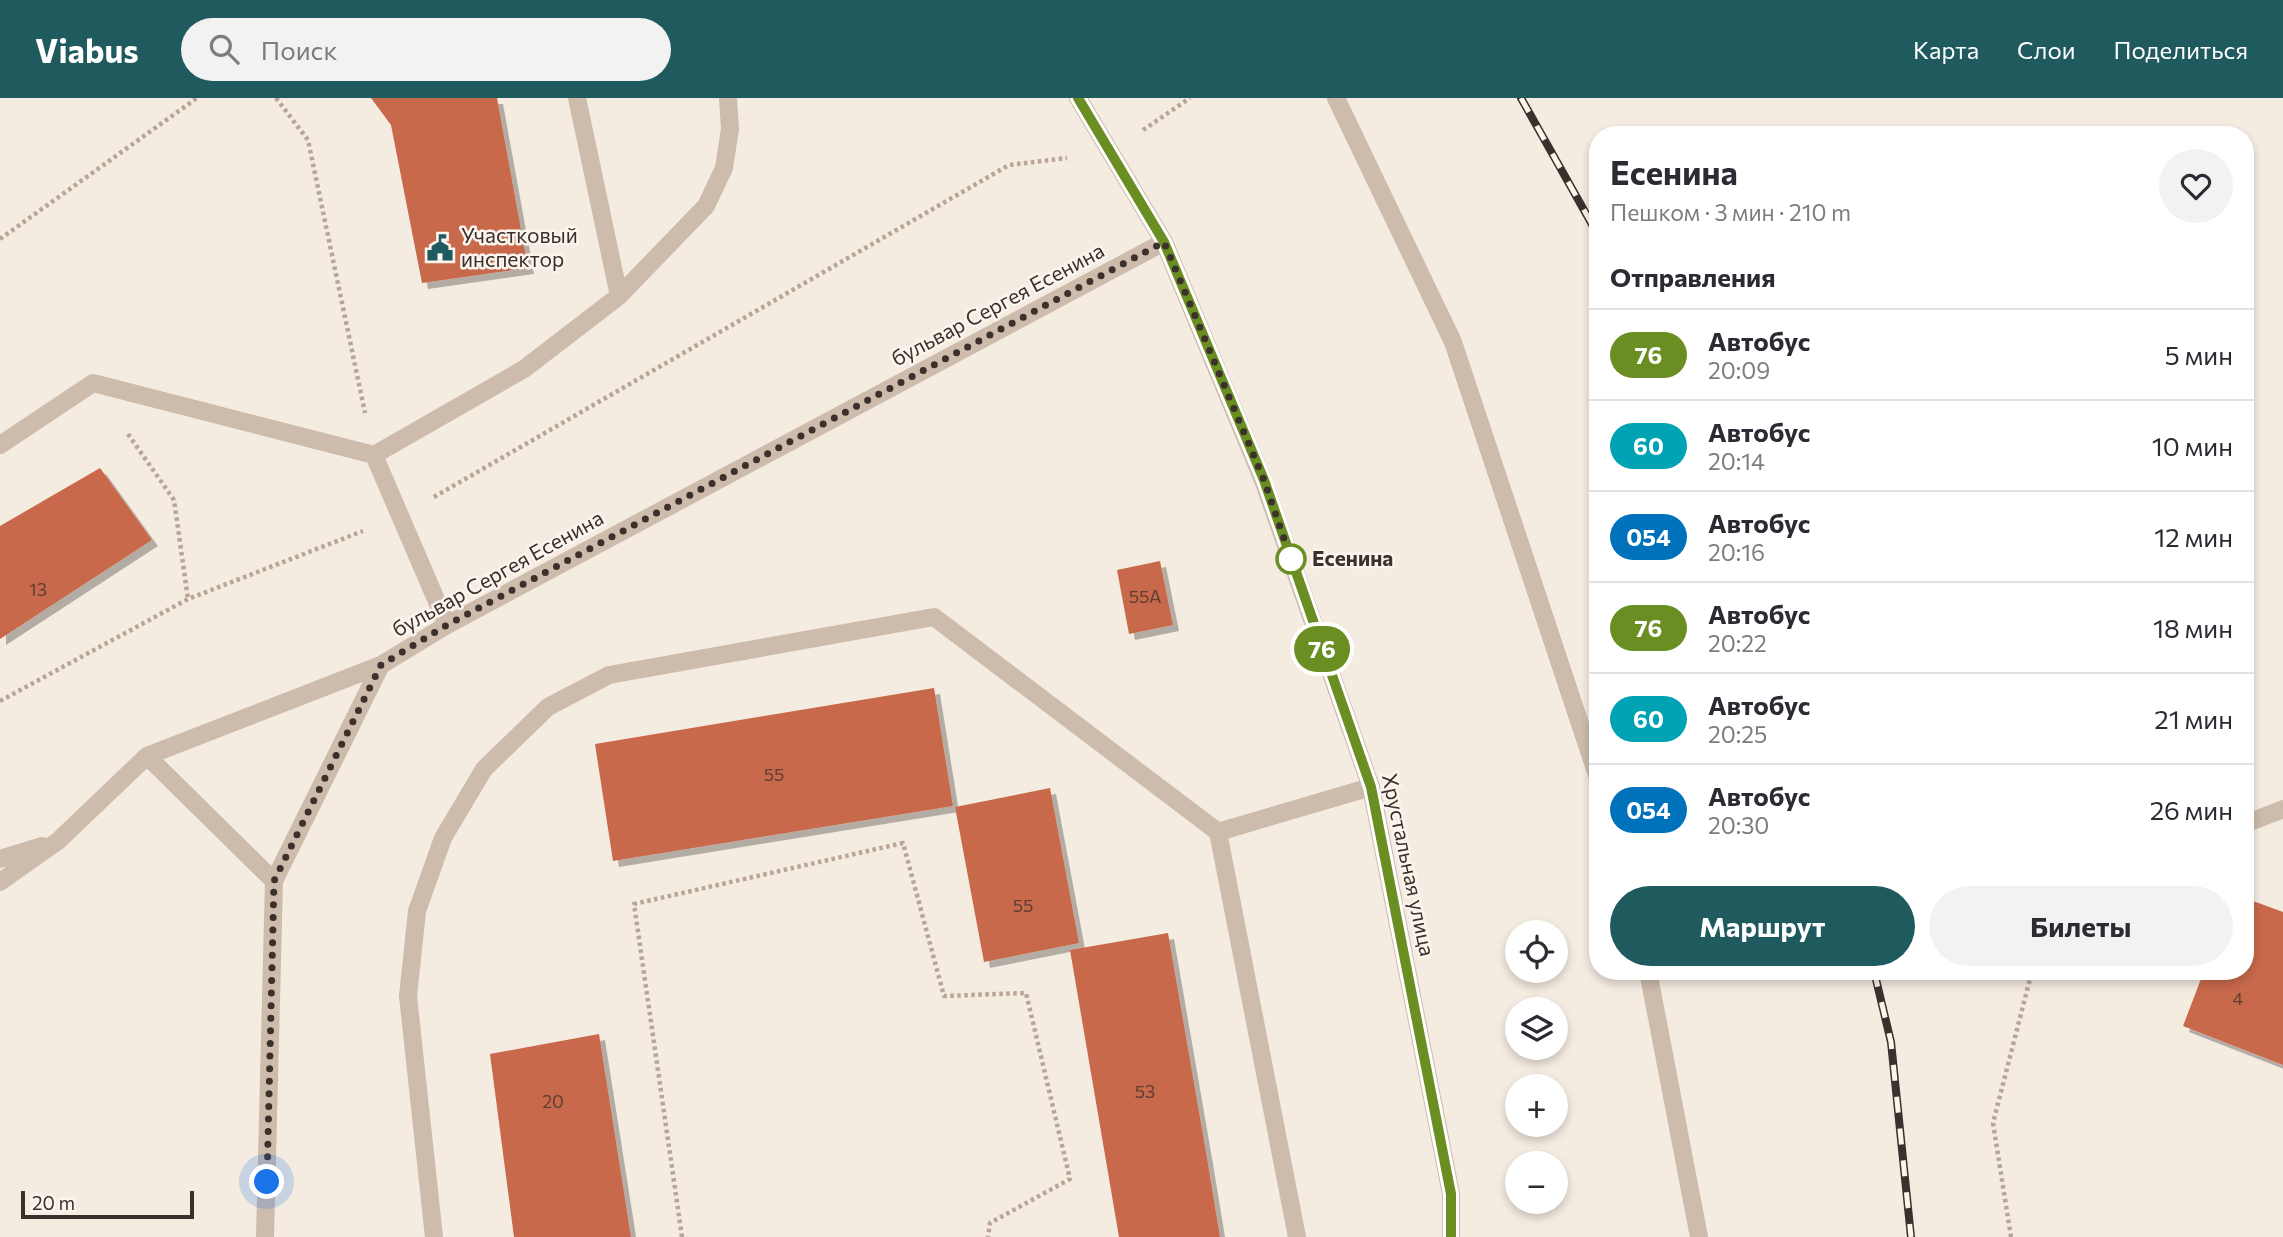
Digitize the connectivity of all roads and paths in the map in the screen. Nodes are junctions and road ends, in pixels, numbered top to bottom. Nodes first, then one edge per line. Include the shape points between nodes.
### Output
1 (197, 98) edge
2 (276, 98) edge
3 (577, 98) edge
4 (728, 98) edge
5 (1078, 98) edge
6 (1336, 98) edge
7 (1009, 166) dead end
8 (0, 239) edge
9 (1164, 242) junction
10 (620, 296) junction
11 (93, 383) junction
12 (0, 445) edge
13 (374, 455) junction
14 (401, 516) junction
15 (188, 600) junction
16 (447, 625) junction
17 (381, 665) junction
18 (0, 701) edge
19 (1589, 751) edge
20 (147, 756) junction
21 (1371, 787) junction
22 (2283, 809) edge
23 (2254, 820) edge
24 (1217, 832) junction
25 (58, 841) junction
26 (0, 859) edge
27 (274, 881) junction
28 (0, 882) edge
29 (1650, 980) edge
30 (2030, 980) edge
31 (265, 1237) edge
32 (434, 1237) edge
33 (682, 1237) edge
34 (988, 1237) edge
35 (1297, 1237) edge
36 (1451, 1237) edge
37 (1699, 1237) edge
38 (2011, 1237) edge

1 - 8 path
2 - 13 path via 308,140
3 - 10 street
4 - 10 street via 730,129 724,169 706,206
5 - 9 street, Хрустальная улица
6 - 19 street via 1453,342
7 - 14 path
9 - 16 street, бульвар Сергея Есенина
9 - 21 street, Хрустальная улица via 1264,480
10 - 13 street via 524,369
11 - 12 street
11 - 13 street
11 - 15 path via 174,500
13 - 14 street
14 - 15 path
14 - 16 street
15 - 18 path
16 - 17 street, бульвар Сергея Есенина
17 - 20 street
17 - 27 street, бульвар Сергея Есенина
20 - 25 street
20 - 27 street
21 - 24 street
21 - 36 street, Хрустальная улица via 1451,1194
22 - 23 street
24 - 32 street via 934,617 609,675 548,708 484,769 443,838 417,911 408,996
24 - 35 street
25 - 26 street
25 - 28 street
27 - 31 street, бульвар Сергея Есенина
29 - 37 street
30 - 38 path via 1993,1123
33 - 34 path via 634,904 903,843 944,996 1026,993 1070,1179 989,1223

